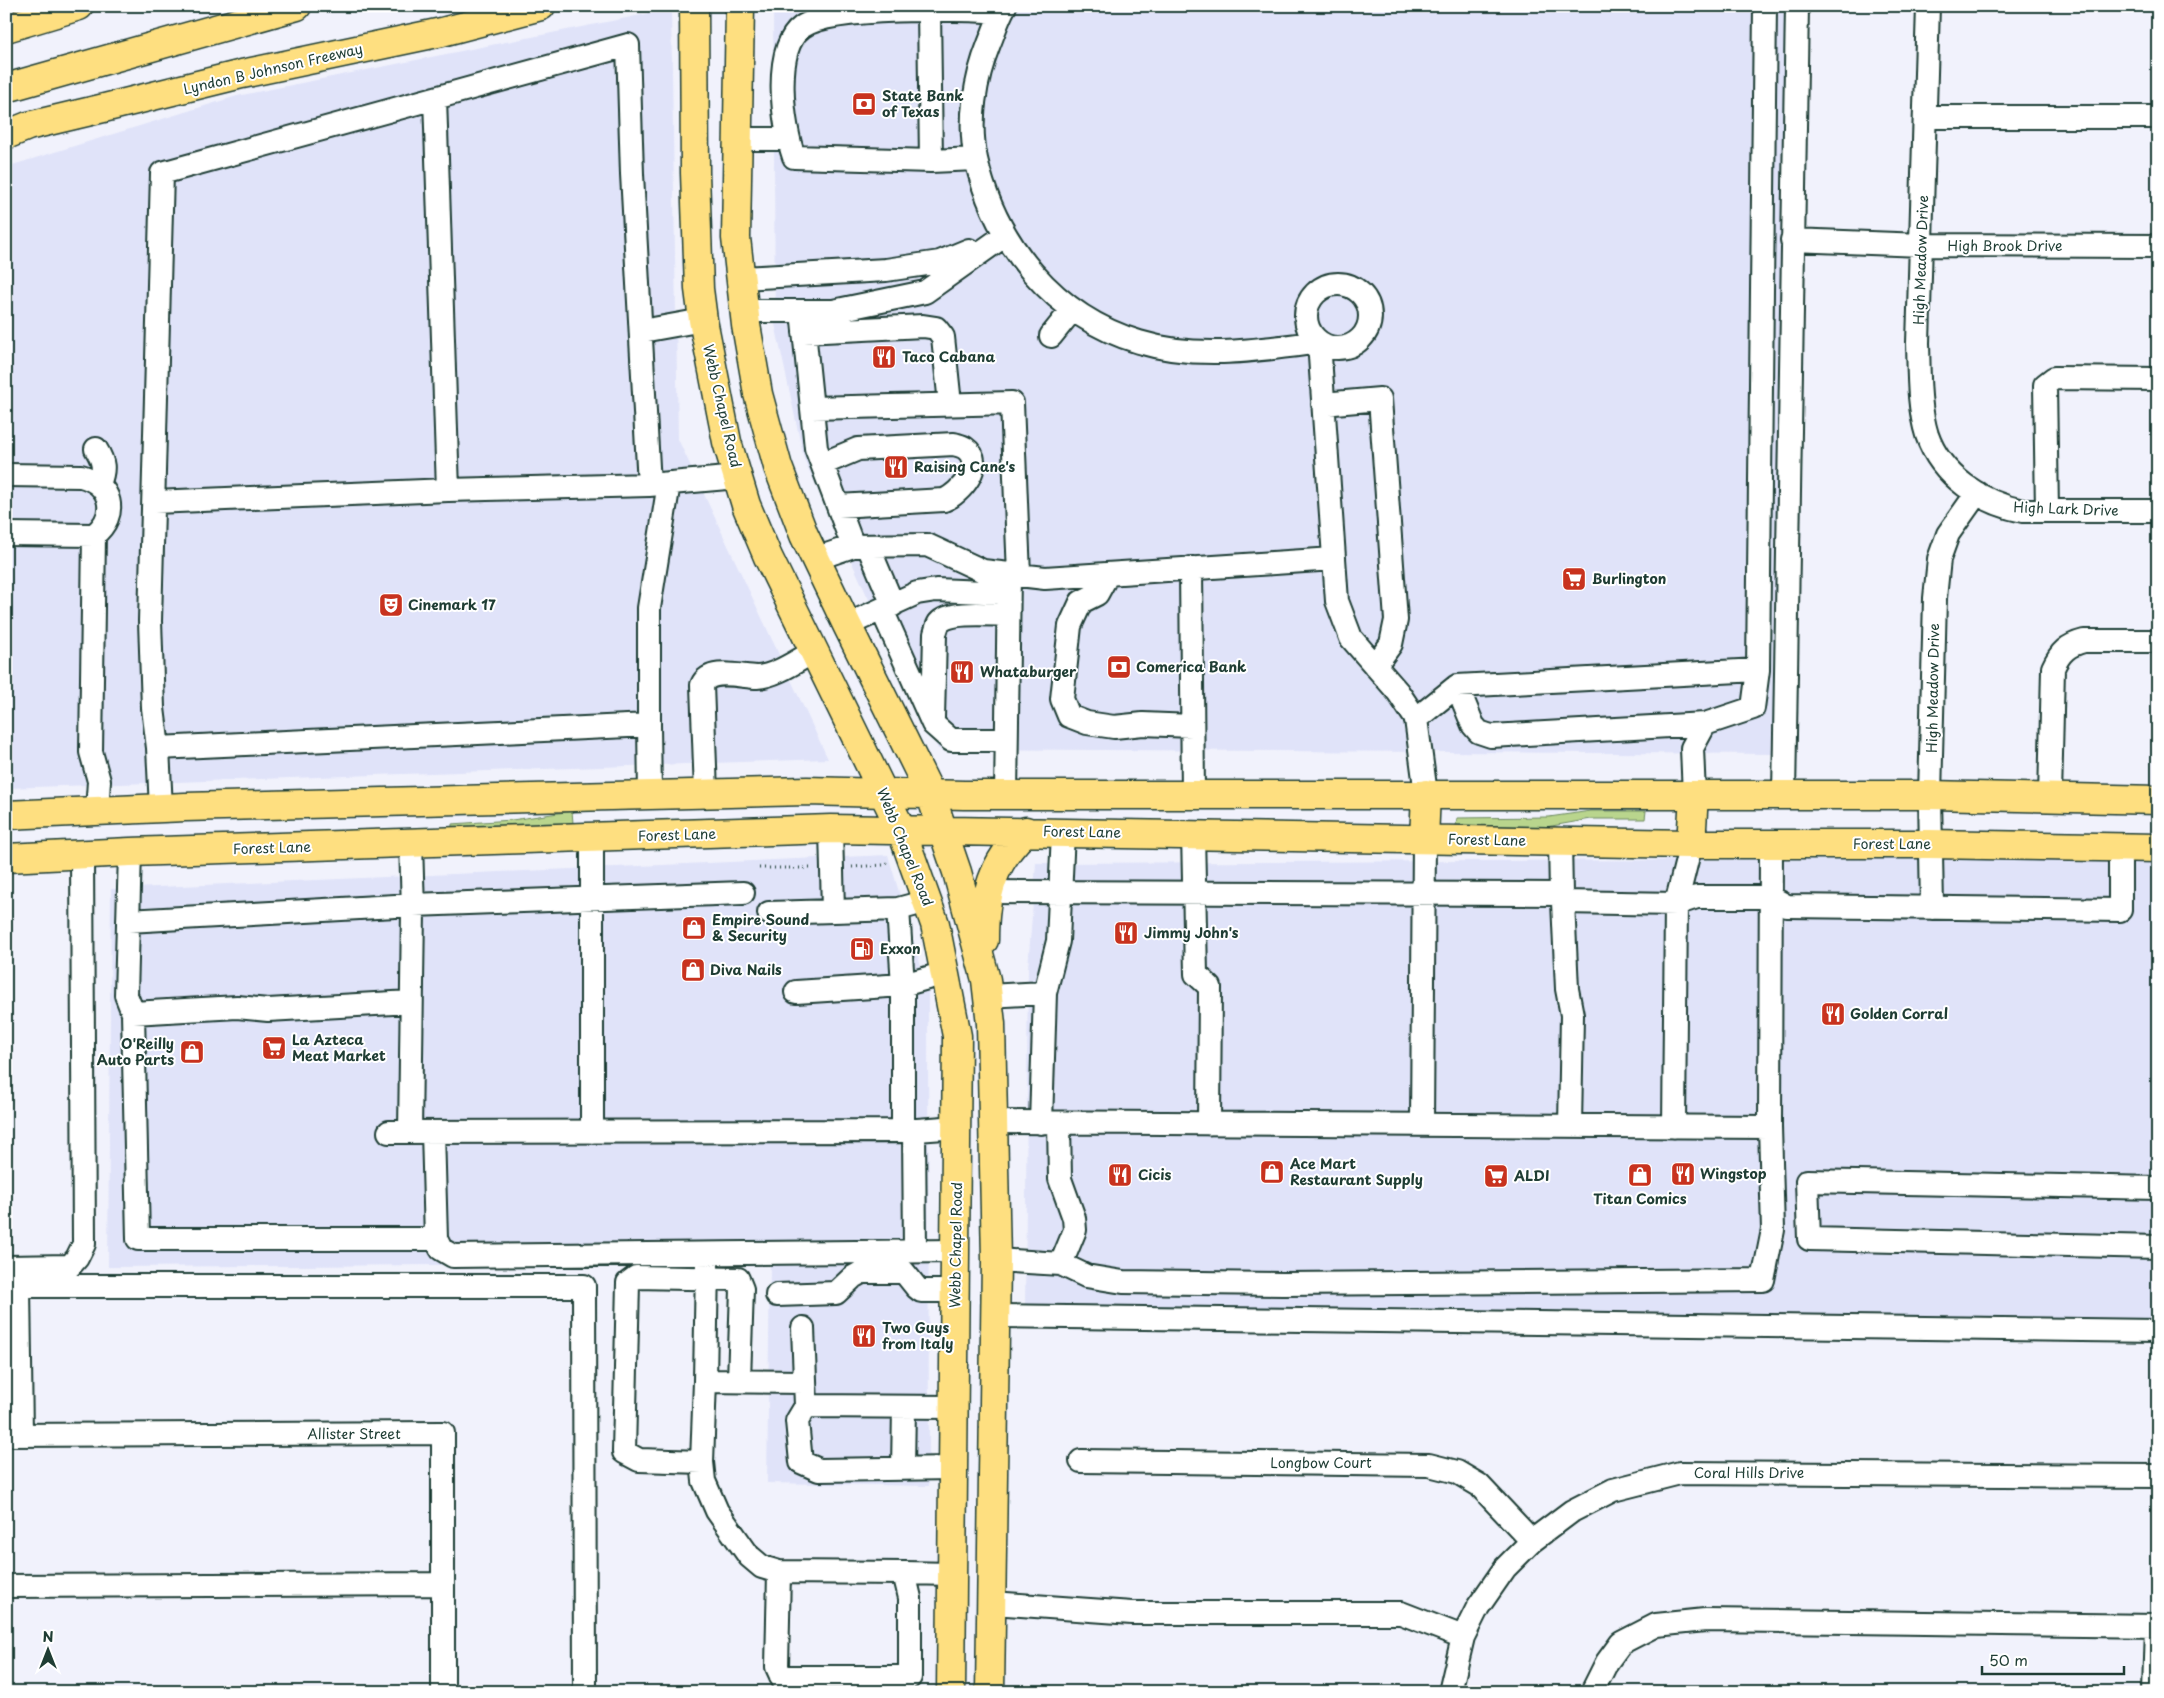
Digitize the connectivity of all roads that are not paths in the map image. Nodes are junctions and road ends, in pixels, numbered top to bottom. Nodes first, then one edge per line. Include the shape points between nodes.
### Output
1 (79, 6) edge
2 (511, 6) edge
3 (541, 6) edge
4 (694, 6) edge
5 (740, 6) edge
6 (1765, 6) edge
7 (1796, 6) edge
8 (1928, 6) edge
9 (288, 9) edge
10 (1003, 9) edge
11 (929, 10) junction
12 (468, 26) junction
13 (6, 28) edge
14 (6, 88) edge
15 (435, 98) junction
16 (1925, 116) junction
17 (2158, 116) edge
18 (14, 130) edge
19 (737, 139) junction
20 (788, 139) junction
21 (976, 159) junction
22 (931, 161) junction
23 (1004, 236) junction
24 (1792, 240) junction
25 (1922, 245) junction
26 (2158, 246) edge
27 (741, 278) junction
28 (1072, 310) junction
29 (745, 312) junction
30 (703, 320) junction
31 (803, 322) junction
32 (642, 331) junction
33 (1051, 336) dead end
34 (2158, 379) edge
35 (950, 404) junction
36 (1322, 404) junction
37 (812, 408) junction
38 (96, 448) dead end
39 (822, 464) junction
40 (6, 475) edge
41 (738, 477) junction
42 (99, 484) junction
43 (659, 484) junction
44 (448, 490) junction
45 (1977, 494) junction
46 (154, 502) junction
47 (840, 510) junction
48 (2047, 510) junction
49 (2158, 511) edge
50 (6, 534) edge
51 (94, 535) junction
52 (861, 546) junction
53 (815, 559) junction
54 (1334, 559) junction
55 (1191, 568) junction
56 (1108, 574) junction
57 (1012, 581) junction
58 (888, 607) junction
59 (1008, 615) junction
60 (847, 625) junction
61 (2158, 641) edge
62 (814, 651) junction
63 (1375, 666) junction
64 (1758, 670) junction
65 (1457, 686) junction
66 (1416, 719) junction
67 (933, 724) junction
68 (1704, 724) junction
69 (649, 725) junction
70 (1192, 726) junction
71 (1006, 740) junction
72 (158, 748) junction
73 (884, 792) junction
74 (706, 794) junction
75 (930, 794) junction
76 (1426, 794) junction
77 (650, 795) junction
78 (1006, 795) junction
79 (1192, 795) junction
80 (1694, 795) junction
81 (1784, 795) junction
82 (1930, 795) junction
83 (2050, 798) junction
84 (2158, 800) edge
85 (410, 801) junction
86 (173, 808) junction
87 (97, 811) junction
88 (6, 815) edge
89 (831, 829) junction
90 (901, 829) junction
91 (943, 830) junction
92 (1026, 831) junction
93 (1063, 832) junction
94 (1192, 834) junction
95 (592, 838) junction
96 (1424, 839) junction
97 (1560, 841) junction
98 (412, 844) junction
99 (1691, 844) junction
100 (1771, 844) junction
101 (1930, 844) junction
102 (2120, 847) junction
103 (2158, 848) edge
104 (185, 850) junction
105 (130, 852) junction
106 (82, 854) junction
107 (6, 858) edge
108 (1061, 891) junction
109 (988, 892) junction
110 (1194, 892) junction
111 (743, 893) dead end
112 (1423, 893) junction
113 (1770, 897) junction
114 (592, 898) junction
115 (1562, 898) junction
116 (928, 901) junction
117 (1676, 904) junction
118 (413, 905) junction
119 (1932, 908) junction
120 (898, 909) junction
121 (833, 910) junction
122 (770, 913) dead end
123 (128, 921) junction
124 (985, 969) junction
125 (945, 973) junction
126 (903, 985) junction
127 (796, 992) dead end
128 (1045, 993) junction
129 (988, 996) junction
130 (412, 1002) junction
131 (133, 1013) junction
132 (993, 1122) junction
133 (1050, 1123) junction
134 (1209, 1124) junction
135 (1422, 1125) junction
136 (1570, 1126) junction
137 (958, 1127) junction
138 (1674, 1127) junction
139 (1770, 1127) junction
140 (909, 1131) junction
141 (433, 1132) junction
142 (592, 1132) junction
143 (2158, 1188) edge
144 (436, 1239) junction
145 (2158, 1247) edge
146 (915, 1251) junction
147 (956, 1251) junction
148 (707, 1253) junction
149 (996, 1260) junction
150 (1062, 1264) junction
151 (6, 1267) edge
152 (707, 1278) junction
153 (13, 1286) edge
154 (956, 1291) junction
155 (778, 1295) dead end
156 (996, 1316) junction
157 (802, 1328) dead end
158 (2158, 1330) edge
159 (739, 1380) junction
160 (705, 1381) junction
161 (804, 1382) junction
162 (806, 1406) junction
163 (904, 1407) junction
164 (954, 1407) junction
165 (14, 1435) edge
166 (702, 1462) junction
167 (1081, 1462) dead end
168 (904, 1468) junction
169 (953, 1468) junction
170 (2158, 1476) edge
171 (1532, 1541) junction
172 (779, 1572) junction
173 (904, 1572) junction
174 (952, 1574) junction
175 (443, 1584) junction
176 (6, 1586) edge
177 (992, 1603) junction
178 (2157, 1626) edge
179 (1463, 1637) junction
180 (785, 1684) edge
181 (444, 1692) edge
182 (585, 1692) edge
183 (951, 1692) edge
184 (990, 1692) edge
185 (1450, 1692) edge
186 (1592, 1692) edge
187 (2154, 1692) edge

1 - 13 main road
2 - 12 main road
3 - 12 main road, Lyndon B Johnson Freeway
4 - 30 main road, Webb Chapel Road via 696,222
5 - 19 main road
6 - 64 street
7 - 24 street
8 - 16 street, High Meadow Drive
9 - 14 main road
10 - 11 street
10 - 21 street via 980,67 973,128
11 - 20 street via 834,15 801,27 784,56
11 - 22 street
12 - 18 main road, Lyndon B Johnson Freeway via 242,74
15 - 32 street via 628,45
15 - 44 street
15 - 46 street via 162,172
16 - 17 street
16 - 25 street, High Meadow Drive
19 - 20 street
19 - 27 main road via 736,238
20 - 22 street via 794,157
21 - 22 street
21 - 23 street
23 - 27 street via 940,262 886,270
23 - 28 street via 1047,290
23 - 31 street via 925,292 833,311
24 - 25 street, High Brook Drive
24 - 81 street
25 - 26 street, High Brook Drive
25 - 45 street, High Meadow Drive via 1918,343 1920,394 1927,434 1944,466
27 - 29 main road
28 - 33 street
28 - 36 street via 1110,332 1139,342 1188,351 1214,354 1319,342
29 - 30 main road
29 - 31 street
29 - 53 main road via 758,394 778,468
30 - 32 street
30 - 41 main road, Webb Chapel Road via 727,442
31 - 35 street via 936,328 944,337
31 - 37 street
32 - 43 street
34 - 48 street via 2054,378 2045,385
35 - 37 street
35 - 57 street via 1012,403
36 - 54 street
36 - 63 street via 1380,399 1396,620 1391,644
37 - 39 street via 816,448
38 - 42 street via 103,460 104,471
39 - 47 street
39 - 47 street via 858,448 954,444 966,448 971,456 972,473 952,497
40 - 42 street via 32,467 81,476
41 - 43 street
41 - 62 main road, Webb Chapel Road via 768,557
42 - 51 street via 109,501 109,511 102,529
43 - 44 street
43 - 69 street via 648,608
44 - 46 street
45 - 48 street, High Lark Drive via 2004,507
45 - 82 street, High Meadow Drive via 1948,534 1939,559 1935,598
46 - 72 street via 150,633 152,708
47 - 52 street
48 - 49 street, High Lark Drive
50 - 51 street
51 - 87 street via 91,752 99,781
52 - 53 street
52 - 57 street via 928,545
52 - 58 street
53 - 60 main road
54 - 55 street
54 - 63 street via 1338,601 1351,638
55 - 56 street
55 - 70 street
56 - 57 street
56 - 70 street via 1097,594 1082,602 1070,626 1062,699 1069,716 1086,723 1114,727 1143,724
57 - 58 street via 917,593
57 - 59 street
58 - 60 street
58 - 67 street
59 - 67 street via 958,615 939,624
59 - 71 street
60 - 75 main road
61 - 83 street via 2084,641 2073,644 2057,658 2053,668
62 - 73 main road, Webb Chapel Road
62 - 74 street via 758,677 715,675 706,679 702,685
63 - 66 street
64 - 65 street
64 - 68 street via 1753,708
65 - 66 street
65 - 68 street via 1472,725 1479,732 1491,736
66 - 76 street
67 - 71 street via 952,740
68 - 80 street via 1692,748
69 - 72 street
69 - 77 street
70 - 79 street
71 - 78 street
72 - 86 street
73 - 74 main road
73 - 75 main road
73 - 90 main road, Webb Chapel Road
74 - 77 main road
75 - 78 main road
75 - 91 main road
76 - 79 main road
76 - 80 main road
76 - 96 main road
77 - 85 main road
78 - 79 main road
79 - 94 main road
80 - 81 main road
80 - 99 main road
81 - 82 main road
82 - 83 main road
82 - 101 street, High Meadow Drive
83 - 84 main road
85 - 86 main road
85 - 98 main road
86 - 87 main road
86 - 104 main road
87 - 88 main road
89 - 90 main road, Forest Lane
89 - 95 main road, Forest Lane
89 - 121 street
90 - 91 main road, Forest Lane
90 - 116 main road, Webb Chapel Road
91 - 92 main road, Forest Lane
91 - 124 main road
92 - 93 main road, Forest Lane
92 - 109 main road via 997,864
93 - 94 main road, Forest Lane
93 - 108 street
94 - 96 main road, Forest Lane
94 - 110 street
95 - 98 main road, Forest Lane
95 - 114 street
96 - 97 main road, Forest Lane
96 - 112 street
97 - 99 main road, Forest Lane
97 - 115 street
98 - 104 main road, Forest Lane
98 - 118 street
99 - 100 main road, Forest Lane
99 - 117 street
100 - 101 main road, Forest Lane
100 - 113 street
101 - 102 main road, Forest Lane
101 - 119 street, High Meadow Drive
102 - 103 main road, Forest Lane
102 - 119 street via 2120,910
104 - 105 main road, Forest Lane
105 - 106 main road, Forest Lane
105 - 123 street
106 - 107 main road, Forest Lane
106 - 151 street via 84,1244 70,1266
108 - 109 street
108 - 110 street
108 - 128 street via 1058,941
109 - 124 main road via 984,924
110 - 112 street
110 - 134 street via 1196,974 1210,987
111 - 114 street
112 - 115 street
112 - 135 street
113 - 117 street via 1697,897
113 - 119 street via 1787,906
113 - 139 street
114 - 118 street
114 - 142 street
115 - 117 street
115 - 136 street via 1567,989 1572,1015
116 - 120 street
116 - 125 main road, Webb Chapel Road
117 - 138 street
118 - 123 street
118 - 130 street
120 - 121 street
120 - 126 street
121 - 122 street
123 - 131 street via 126,995
124 - 129 main road
125 - 126 street
125 - 137 main road, Webb Chapel Road via 957,1036
126 - 127 street
126 - 140 street
128 - 129 street
128 - 133 street
129 - 132 main road
130 - 131 street
130 - 141 street via 399,1132
131 - 144 street via 138,1239
132 - 133 street
132 - 137 main road
132 - 149 main road
133 - 134 street
133 - 150 street via 1060,1179 1074,1218 1075,1230
134 - 135 street
135 - 136 street
136 - 138 street
137 - 140 street
137 - 147 main road, Webb Chapel Road
138 - 139 street
139 - 150 street via 1773,1230 1763,1280 1123,1282 1086,1276
140 - 142 street
140 - 146 street
141 - 142 street
141 - 144 street
143 - 145 street via 1807,1181 1809,1239
144 - 148 street via 441,1249 453,1256
146 - 147 street
146 - 148 street
147 - 154 main road, Webb Chapel Road
148 - 152 street
149 - 150 street
149 - 156 main road
152 - 159 street via 738,1279 742,1289
152 - 160 street
152 - 166 street via 636,1277 628,1283 623,1443 624,1452 639,1460
153 - 165 street
153 - 182 street via 584,1286
154 - 155 street via 921,1291 904,1272 862,1272 836,1293
154 - 164 main road, Webb Chapel Road
156 - 158 street
156 - 177 main road
157 - 161 street
159 - 160 street
159 - 161 street
160 - 166 street
161 - 162 street
162 - 163 street
162 - 168 street via 797,1421 801,1462 819,1470
163 - 164 street
163 - 168 street
164 - 169 main road, Webb Chapel Road
165 - 175 street, Allister Street via 443,1433
166 - 172 street via 704,1481 717,1510 749,1556 762,1567
167 - 171 street, Longbow Court via 1429,1465 1457,1472 1479,1485
168 - 169 street
169 - 174 main road, Webb Chapel Road
170 - 171 street, Coral Hills Drive via 1680,1473 1613,1490 1572,1511
171 - 179 street, Coral Hills Drive via 1505,1568 1478,1607
172 - 173 street
172 - 180 street via 778,1666
173 - 174 street
173 - 180 street via 910,1598 910,1677
174 - 183 main road, Webb Chapel Road
175 - 176 street
175 - 181 street, Allister Street
177 - 179 street via 1132,1613 1401,1613
177 - 184 main road
178 - 186 street via 1705,1620 1656,1625 1621,1643 1606,1662
178 - 187 street
179 - 185 street, Coral Hills Drive

